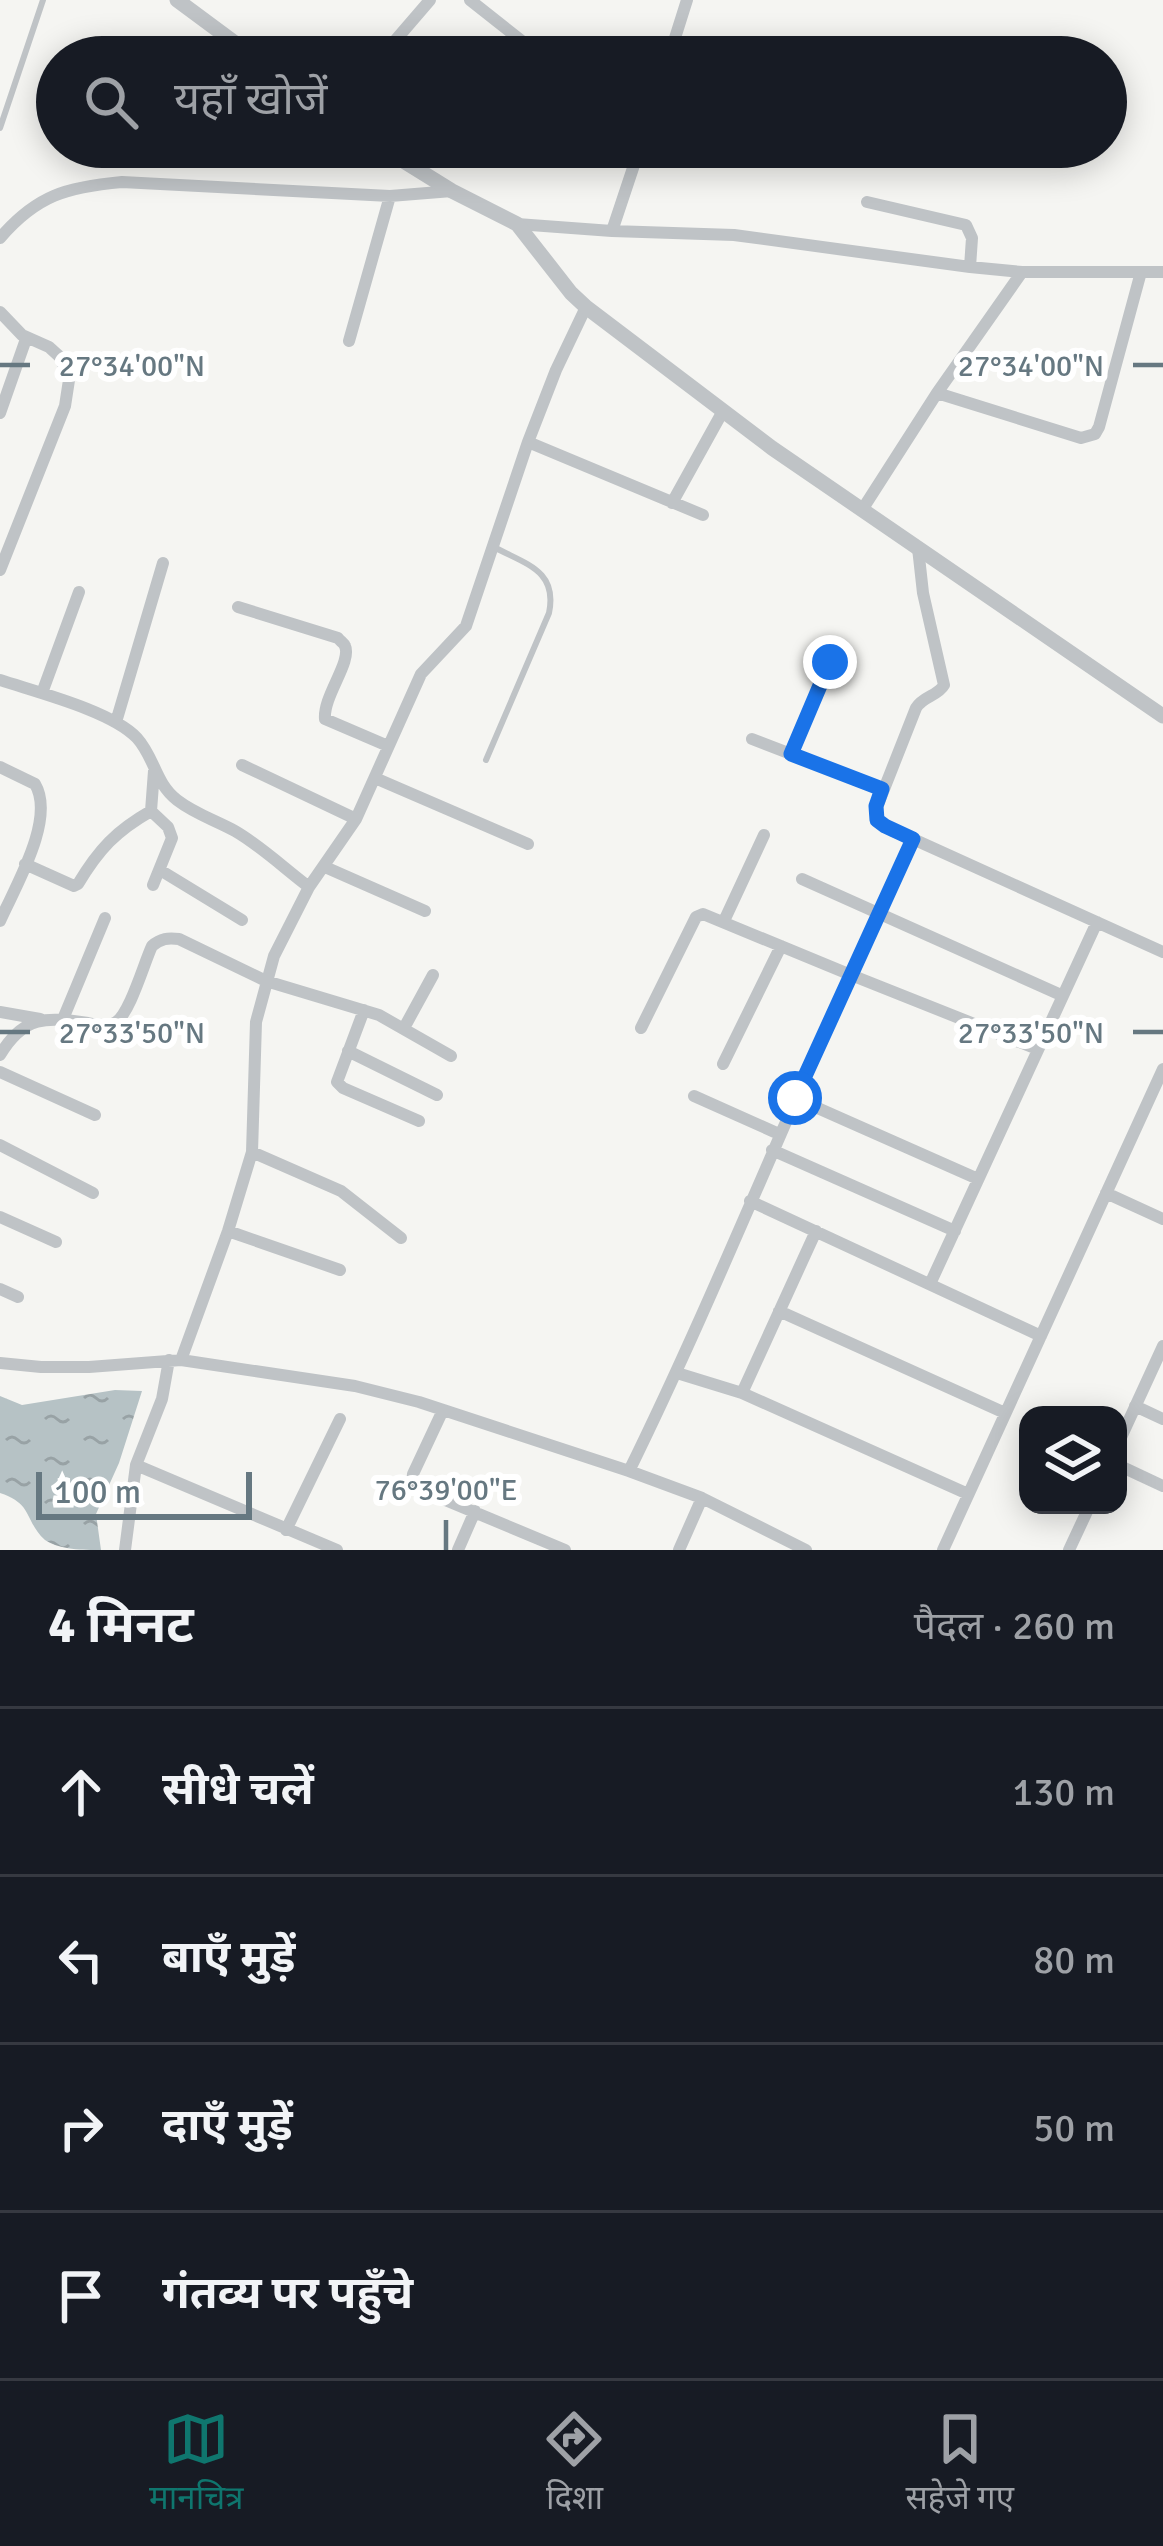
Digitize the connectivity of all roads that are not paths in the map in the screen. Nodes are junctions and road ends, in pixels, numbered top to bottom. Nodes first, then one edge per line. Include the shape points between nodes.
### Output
1 (43, 0) edge
2 (177, 0) edge
3 (430, 0) edge
4 (470, 0) edge
5 (687, 0) edge
6 (226, 36) edge
7 (399, 36) edge
8 (515, 36) edge
9 (676, 36) edge
10 (0, 128) edge
11 (415, 168) edge
12 (633, 168) edge
13 (452, 191) junction
14 (390, 196) junction
15 (867, 202) dead end
16 (517, 224) junction
17 (613, 232) junction
18 (0, 238) edge
19 (970, 268) junction
20 (1022, 272) junction
21 (1141, 272) junction
22 (1163, 272) edge
23 (586, 307) junction
24 (0, 312) edge
25 (26, 339) junction
26 (349, 341) dead end
27 (938, 393) junction
28 (723, 411) junction
29 (0, 413) edge
30 (528, 442) junction
31 (672, 502) junction
32 (862, 510) junction
33 (703, 515) dead end
34 (494, 547) junction
35 (918, 548) junction
36 (163, 562) dead end
37 (0, 570) edge
38 (79, 592) dead end
39 (238, 608) dead end
40 (830, 662) dead end
41 (0, 682) edge
42 (42, 693) junction
43 (1163, 716) edge
44 (116, 722) junction
45 (752, 739) dead end
46 (388, 746) junction
47 (791, 754) junction
48 (486, 760) dead end
49 (242, 765) dead end
50 (0, 767) edge
51 (154, 770) junction
52 (375, 778) junction
53 (882, 789) junction
54 (151, 811) junction
55 (356, 820) junction
56 (764, 835) dead end
57 (913, 839) junction
58 (527, 844) dead end
59 (25, 864) junction
60 (325, 867) junction
61 (160, 870) junction
62 (802, 880) dead end
63 (153, 886) dead end
64 (309, 887) junction
65 (425, 911) dead end
66 (880, 914) junction
67 (105, 918) dead end
68 (242, 920) dead end
69 (724, 921) junction
70 (0, 922) edge
71 (1097, 922) junction
72 (781, 946) junction
73 (1163, 952) edge
74 (433, 975) dead end
75 (851, 975) junction
76 (266, 981) junction
77 (1061, 995) junction
78 (364, 1010) junction
79 (0, 1012) edge
80 (63, 1019) junction
81 (41, 1020) junction
82 (404, 1028) junction
83 (641, 1028) dead end
84 (1036, 1049) junction
85 (348, 1051) junction
86 (0, 1055) edge
87 (452, 1056) dead end
88 (723, 1064) dead end
89 (1163, 1069) edge
90 (0, 1072) edge
91 (437, 1095) dead end
92 (694, 1096) dead end
93 (795, 1098) junction
94 (1156, 1101) edge
95 (95, 1115) dead end
96 (419, 1121) dead end
97 (779, 1134) junction
98 (0, 1145) edge
99 (772, 1150) junction
100 (252, 1152) junction
101 (978, 1179) junction
102 (93, 1193) dead end
103 (1106, 1193) junction
104 (750, 1201) junction
105 (0, 1217) edge
106 (1163, 1219) edge
107 (228, 1231) junction
108 (816, 1231) junction
109 (955, 1231) junction
110 (401, 1238) dead end
111 (56, 1242) dead end
112 (340, 1270) dead end
113 (930, 1284) junction
114 (0, 1288) edge
115 (18, 1297) dead end
116 (779, 1311) junction
117 (1041, 1336) junction
118 (1163, 1346) edge
119 (175, 1360) junction
120 (0, 1363) edge
121 (677, 1373) junction
122 (742, 1393) junction
123 (1135, 1406) junction
124 (443, 1410) junction
125 (1005, 1413) junction
126 (340, 1419) dead end
127 (1163, 1419) edge
128 (1127, 1424) edge
129 (136, 1465) junction
130 (1127, 1470) edge
131 (629, 1471) junction
132 (1163, 1486) edge
133 (968, 1494) junction
134 (702, 1498) junction
135 (475, 1511) junction
136 (1086, 1514) edge
137 (286, 1530) junction
138 (317, 1546) edge
139 (1071, 1546) edge
140 (796, 1548) edge
141 (125, 1550) edge
142 (337, 1550) edge
143 (458, 1550) edge
144 (565, 1550) edge
145 (679, 1550) edge
146 (943, 1550) edge
147 (1088, 1550) edge

1 - 10 lane
2 - 6 street
3 - 7 street
4 - 8 street
5 - 9 street
11 - 13 street
12 - 17 street
13 - 14 street
13 - 16 street
14 - 18 street via 94,184 34,205
14 - 26 street
15 - 19 street via 965,226
16 - 17 street
16 - 23 street
17 - 19 street via 734,235
19 - 20 street
20 - 21 street
20 - 27 street
21 - 22 street
21 - 27 street via 1095,434 1081,438
23 - 28 street
23 - 30 street
24 - 25 street
25 - 29 street
25 - 37 street via 55,352 69,380
27 - 32 street
28 - 31 street
28 - 32 street
30 - 31 street
30 - 34 street
31 - 33 street
32 - 35 street
34 - 46 street via 466,626 421,674
34 - 48 lane via 540,572 552,596
35 - 43 street
35 - 53 street via 944,685 920,700
36 - 44 street
38 - 42 street
39 - 46 street via 345,644 325,719
40 - 47 street
41 - 42 street
42 - 44 street
44 - 51 street
45 - 47 street
46 - 52 street
47 - 53 street
49 - 55 street
50 - 59 street via 39,790 39,826
51 - 54 street
51 - 64 street via 180,802 234,830
52 - 55 street
52 - 58 street
53 - 57 street via 877,820
54 - 59 street via 103,846 74,886
54 - 61 street via 172,838
55 - 60 street
56 - 69 street
57 - 66 street
57 - 71 street
59 - 70 street
60 - 64 street
60 - 65 street
61 - 63 street
61 - 68 street
62 - 66 street
64 - 76 street
66 - 75 street
66 - 77 street
67 - 80 street
69 - 72 street
69 - 83 street via 696,917
71 - 73 street
71 - 77 street
72 - 75 street
72 - 88 street
74 - 82 street
75 - 84 street
75 - 93 street
76 - 78 street
76 - 80 street via 179,938 159,940 120,1019
76 - 100 street via 256,1022
77 - 84 street
78 - 82 street
78 - 85 street
79 - 81 street
80 - 81 street
81 - 86 street via 22,1028
82 - 87 street
84 - 101 street
85 - 91 street
85 - 96 street via 337,1082 343,1088
89 - 94 street
90 - 95 street
92 - 97 street
93 - 97 street
93 - 101 street
94 - 103 street
97 - 99 street
98 - 102 street
99 - 104 street
99 - 109 street
100 - 107 street
100 - 110 street via 341,1191
101 - 109 street
103 - 106 street
103 - 117 street
104 - 108 street
104 - 121 street
105 - 111 street
107 - 112 street
107 - 119 street
108 - 113 street
108 - 116 street
109 - 113 street
113 - 117 street
114 - 115 street
116 - 122 street
116 - 125 street
117 - 125 street
118 - 123 street
119 - 120 street
119 - 124 street via 355,1386
119 - 129 street
121 - 122 street
121 - 131 street
122 - 133 street
123 - 127 street
123 - 128 street
124 - 131 street
124 - 135 street via 412,1483
125 - 133 street
126 - 137 street
129 - 137 street
129 - 141 street
130 - 132 street
131 - 134 street
133 - 146 street
134 - 140 street
134 - 145 street
135 - 143 street
135 - 144 street
136 - 139 street
137 - 138 street
138 - 142 street
139 - 147 street

